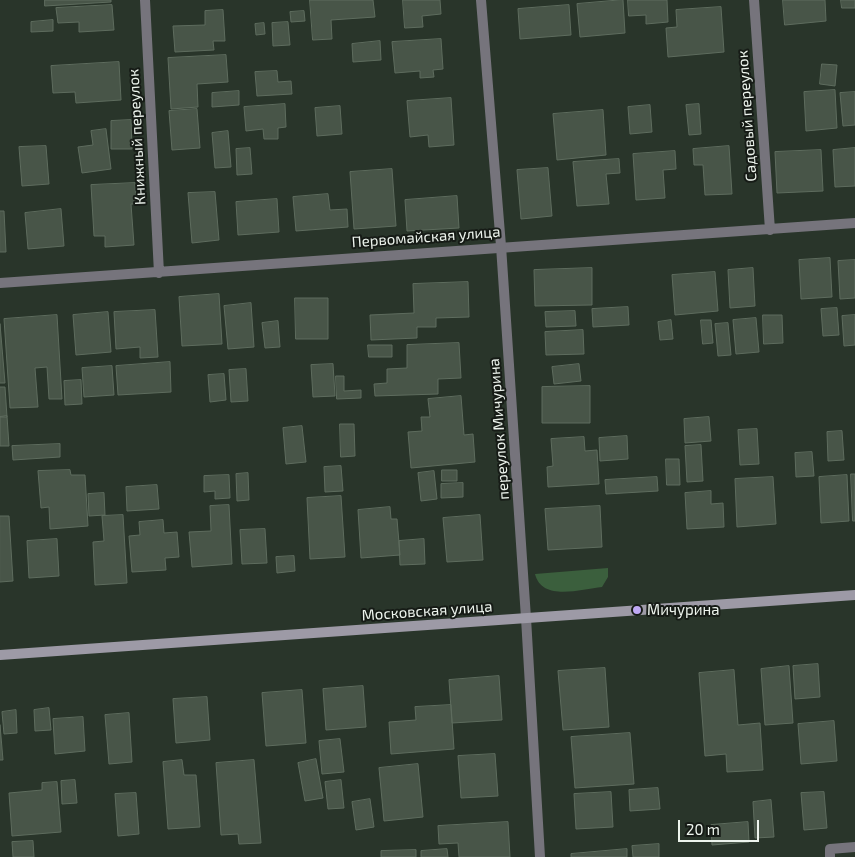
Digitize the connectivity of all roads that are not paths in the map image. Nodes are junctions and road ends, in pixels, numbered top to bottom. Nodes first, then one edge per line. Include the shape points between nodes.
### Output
1 (145, 0) edge
2 (481, 0) edge
3 (754, 0) edge
4 (855, 223) edge
5 (770, 230) junction
6 (501, 246) junction
7 (160, 273) junction
8 (0, 283) edge
9 (855, 595) edge
10 (526, 618) junction
11 (0, 655) edge
12 (855, 848) edge
13 (540, 857) edge
14 (830, 857) edge

1 - 7 street, Книжный переулок
2 - 6 street, переулок Мичурина
3 - 5 street, Садовый переулок
4 - 5 street, Первомайская улица
5 - 6 street, Первомайская улица
6 - 7 street, Первомайская улица
6 - 10 street, переулок Мичурина
7 - 8 street, Первомайская улица
9 - 10 main road, Московская улица
10 - 11 main road, Московская улица
10 - 13 street, переулок Мичурина
12 - 14 street via 830,849

